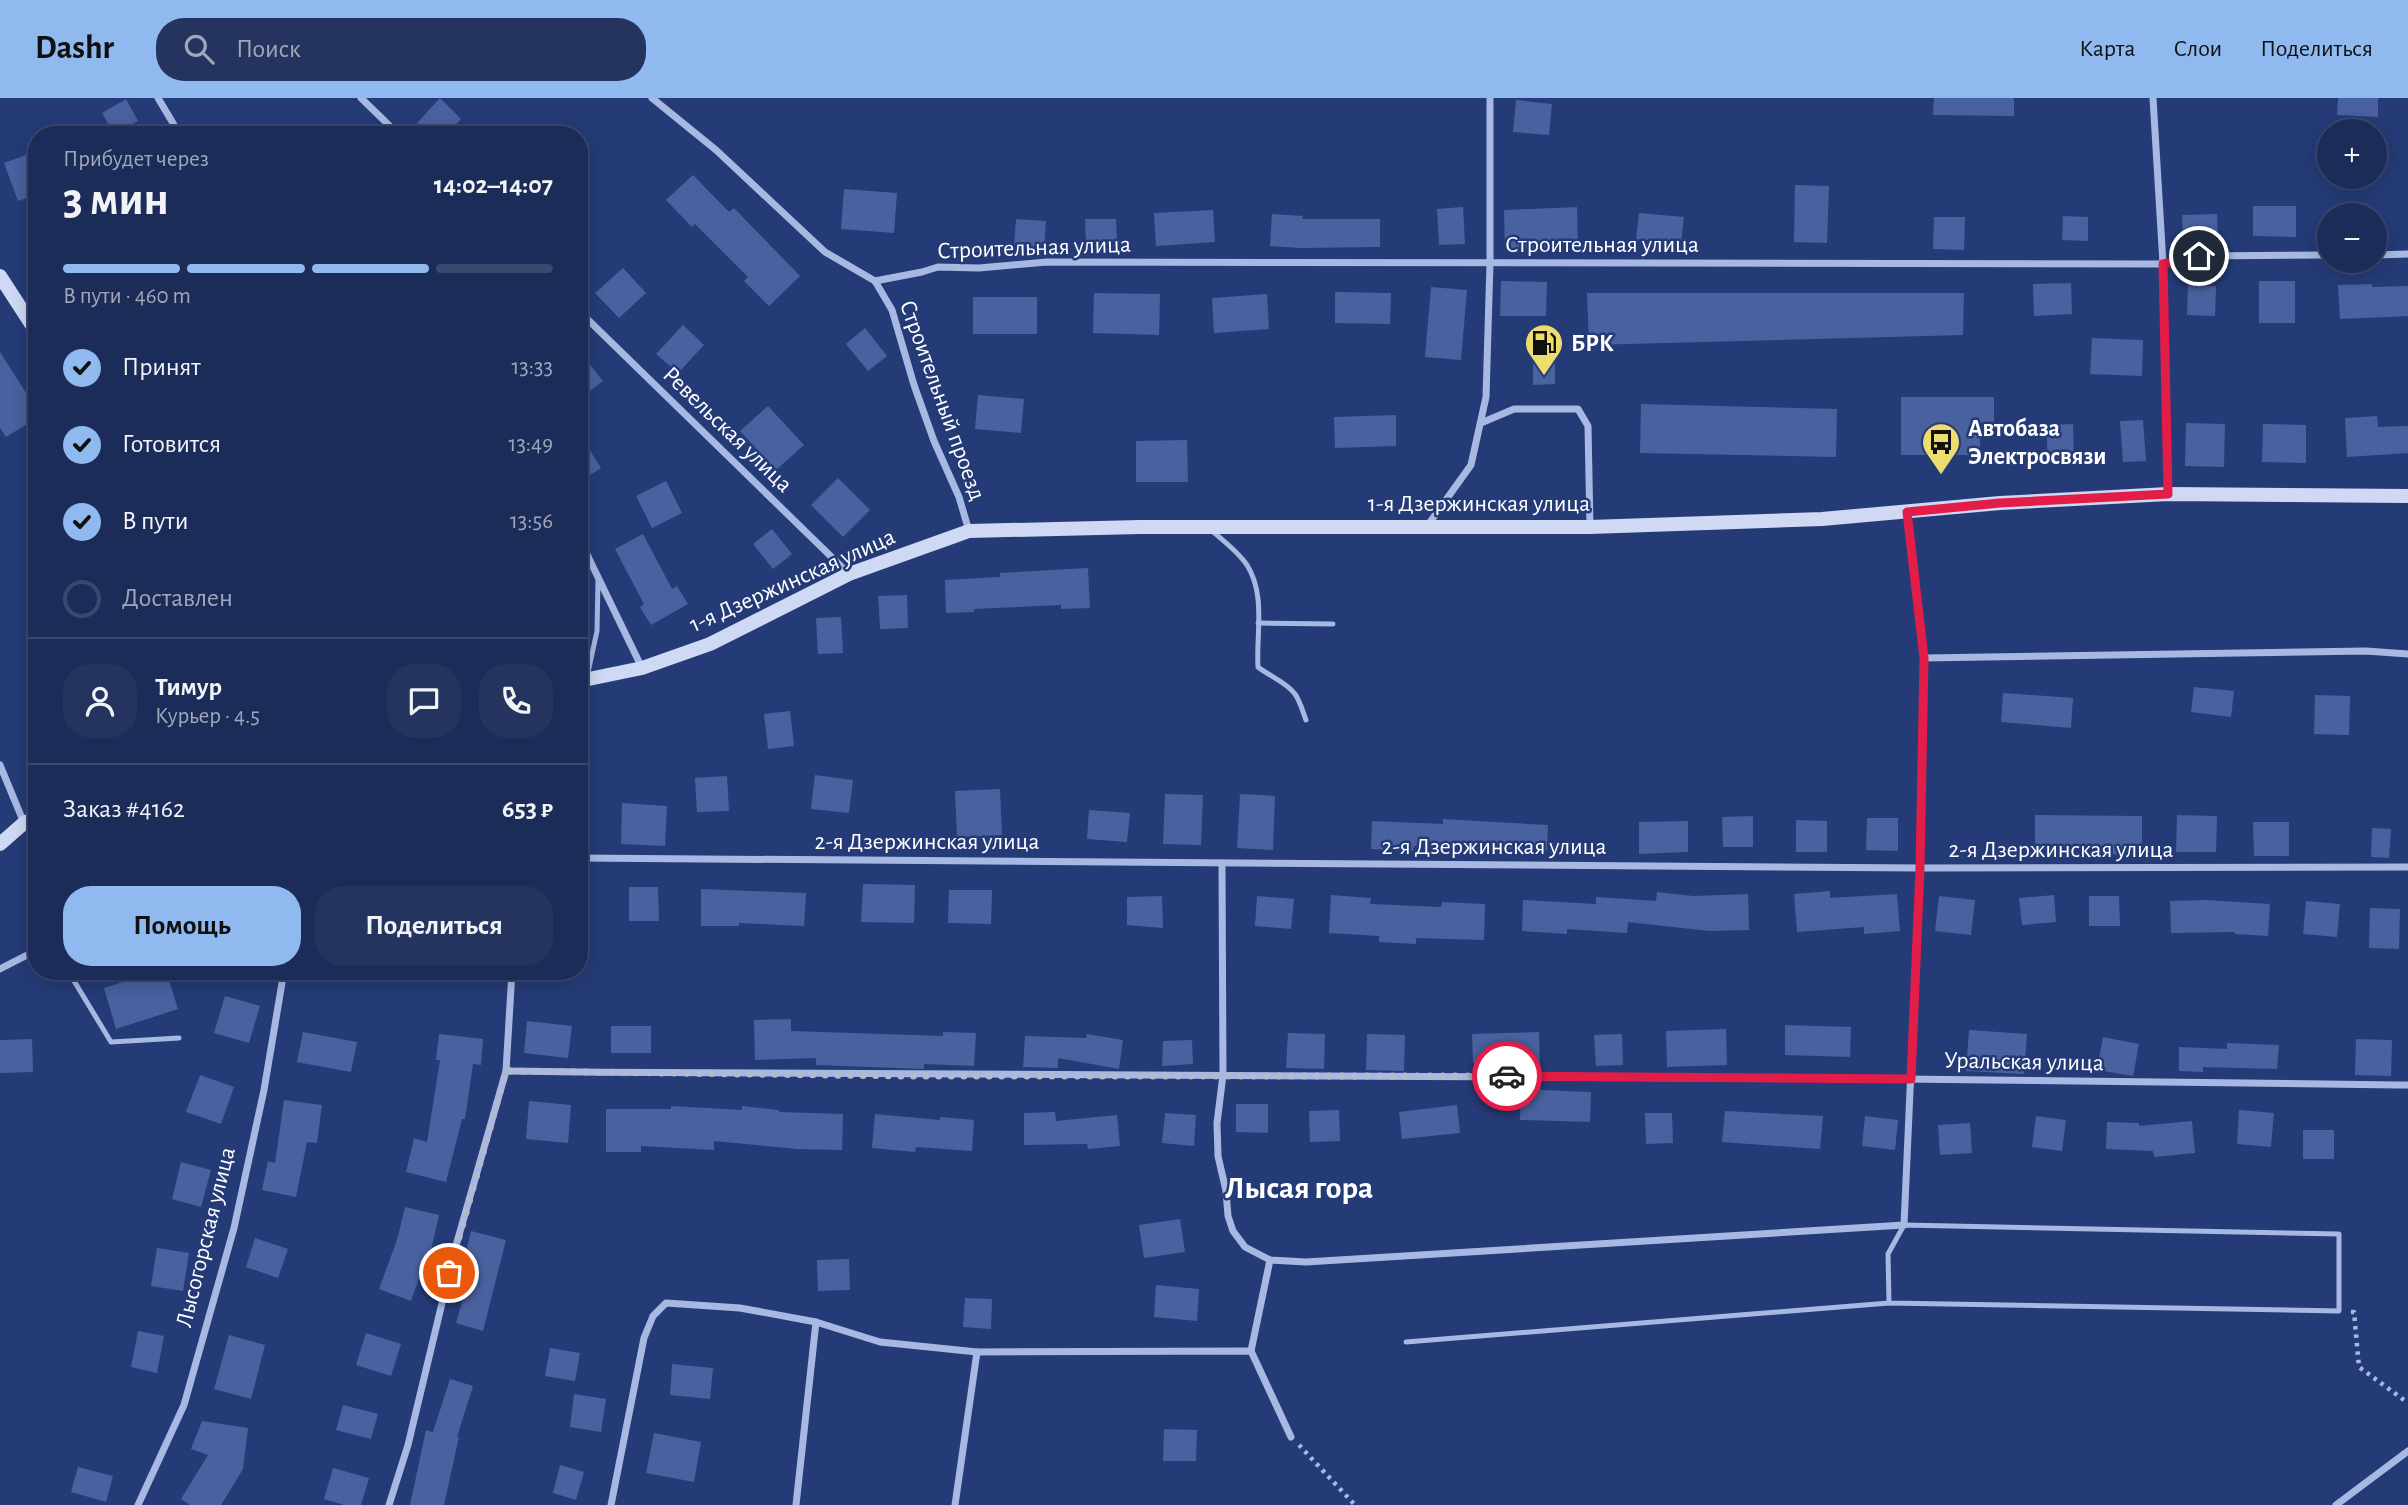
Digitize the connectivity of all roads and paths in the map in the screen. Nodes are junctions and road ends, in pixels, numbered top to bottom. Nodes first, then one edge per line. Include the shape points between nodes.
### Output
1 (158, 98) edge
2 (361, 98) edge
3 (652, 98) edge
4 (1490, 98) edge
5 (2153, 98) edge
6 (175, 126) edge
7 (390, 126) edge
8 (2408, 254) edge
9 (2317, 255) edge
10 (2387, 255) edge
11 (1490, 263) junction
12 (2163, 264) junction
13 (0, 275) edge
14 (875, 281) junction
15 (28, 319) edge
16 (588, 320) edge
17 (1481, 423) junction
18 (2168, 494) junction
19 (2408, 496) edge
20 (1907, 512) junction
21 (1428, 525) junction
22 (1207, 526) junction
23 (1590, 527) junction
24 (969, 531) junction
25 (588, 556) edge
26 (849, 574) junction
27 (598, 577) junction
28 (1258, 623) junction
29 (1333, 624) dead end
30 (2408, 654) edge
31 (1924, 658) junction
32 (588, 662) edge
33 (642, 668) junction
34 (588, 679) edge
35 (1306, 720) dead end
36 (0, 765) edge
37 (28, 816) edge
38 (28, 822) edge
39 (0, 844) edge
40 (588, 858) edge
41 (1222, 863) junction
42 (2408, 867) edge
43 (1920, 868) junction
44 (28, 955) edge
45 (0, 969) edge
46 (73, 980) edge
47 (282, 980) edge
48 (511, 980) edge
49 (179, 1038) dead end
50 (506, 1071) junction
51 (1223, 1075) junction
52 (1911, 1079) junction
53 (2408, 1085) edge
54 (1905, 1225) junction
55 (1269, 1260) junction
56 (1889, 1303) junction
57 (2354, 1312) dead end
58 (816, 1322) junction
59 (1406, 1342) dead end
60 (1251, 1351) junction
61 (977, 1352) junction
62 (2408, 1403) edge
63 (1291, 1437) joint
64 (2408, 1451) edge
65 (138, 1505) edge
66 (389, 1505) edge
67 (611, 1505) edge
68 (796, 1505) edge
69 (955, 1505) edge
70 (1355, 1505) edge
71 (2336, 1505) edge

1 - 6 street
2 - 7 street
3 - 14 street, Строительный проезд via 716,150 825,252
4 - 11 street
5 - 12 street
8 - 10 street
9 - 12 street, Строительная улица via 2199,256
11 - 12 street, Строительная улица
11 - 14 street, Строительная улица via 1047,262 938,267
11 - 17 street via 1486,397
12 - 18 street
13 - 15 street
14 - 24 street, Строительный проезд via 892,310 914,384
16 - 26 street, Ревельская улица
17 - 21 street via 1471,465
17 - 23 street via 1514,409 1578,409 1588,426
18 - 19 street, 1-я Дзержинская улица
18 - 20 street, 1-я Дзержинская улица
20 - 23 street, 1-я Дзержинская улица
20 - 31 street
21 - 22 street, 1-я Дзержинская улица
21 - 23 street, 1-я Дзержинская улица
22 - 24 street, 1-я Дзержинская улица
22 - 28 lane via 1248,567 1257,594
24 - 26 street, 1-я Дзержинская улица
25 - 27 street
26 - 33 street, 1-я Дзержинская улица via 710,644
27 - 32 lane via 597,631
27 - 33 street
28 - 29 lane
28 - 35 lane via 1258,667 1296,695
30 - 31 street
31 - 43 street
33 - 34 street, 1-я Дзержинская улица
36 - 37 street
38 - 39 street
40 - 41 street, 2-я Дзержинская улица
41 - 43 street, 2-я Дзержинская улица
41 - 51 street
42 - 43 street, 2-я Дзержинская улица
43 - 52 street
44 - 45 street
46 - 49 lane via 111,1042
47 - 65 street, Лысогорская улица via 234,1228 184,1405
48 - 50 street
50 - 51 street, Уральская улица
50 - 66 street
51 - 52 street, Уральская улица
51 - 55 street via 1218,1156 1228,1216 1245,1247
52 - 53 street, Уральская улица
52 - 54 street
54 - 55 street via 1306,1262
54 - 56 lane via 1888,1254
54 - 56 lane via 2339,1234 2339,1311
55 - 60 street
56 - 59 lane
57 - 62 path via 2359,1367
58 - 61 street via 880,1342
58 - 67 street via 740,1308 666,1303 653,1316 643,1338
58 - 68 street
60 - 61 street
60 - 63 street
61 - 69 street
63 - 70 path
64 - 71 street

